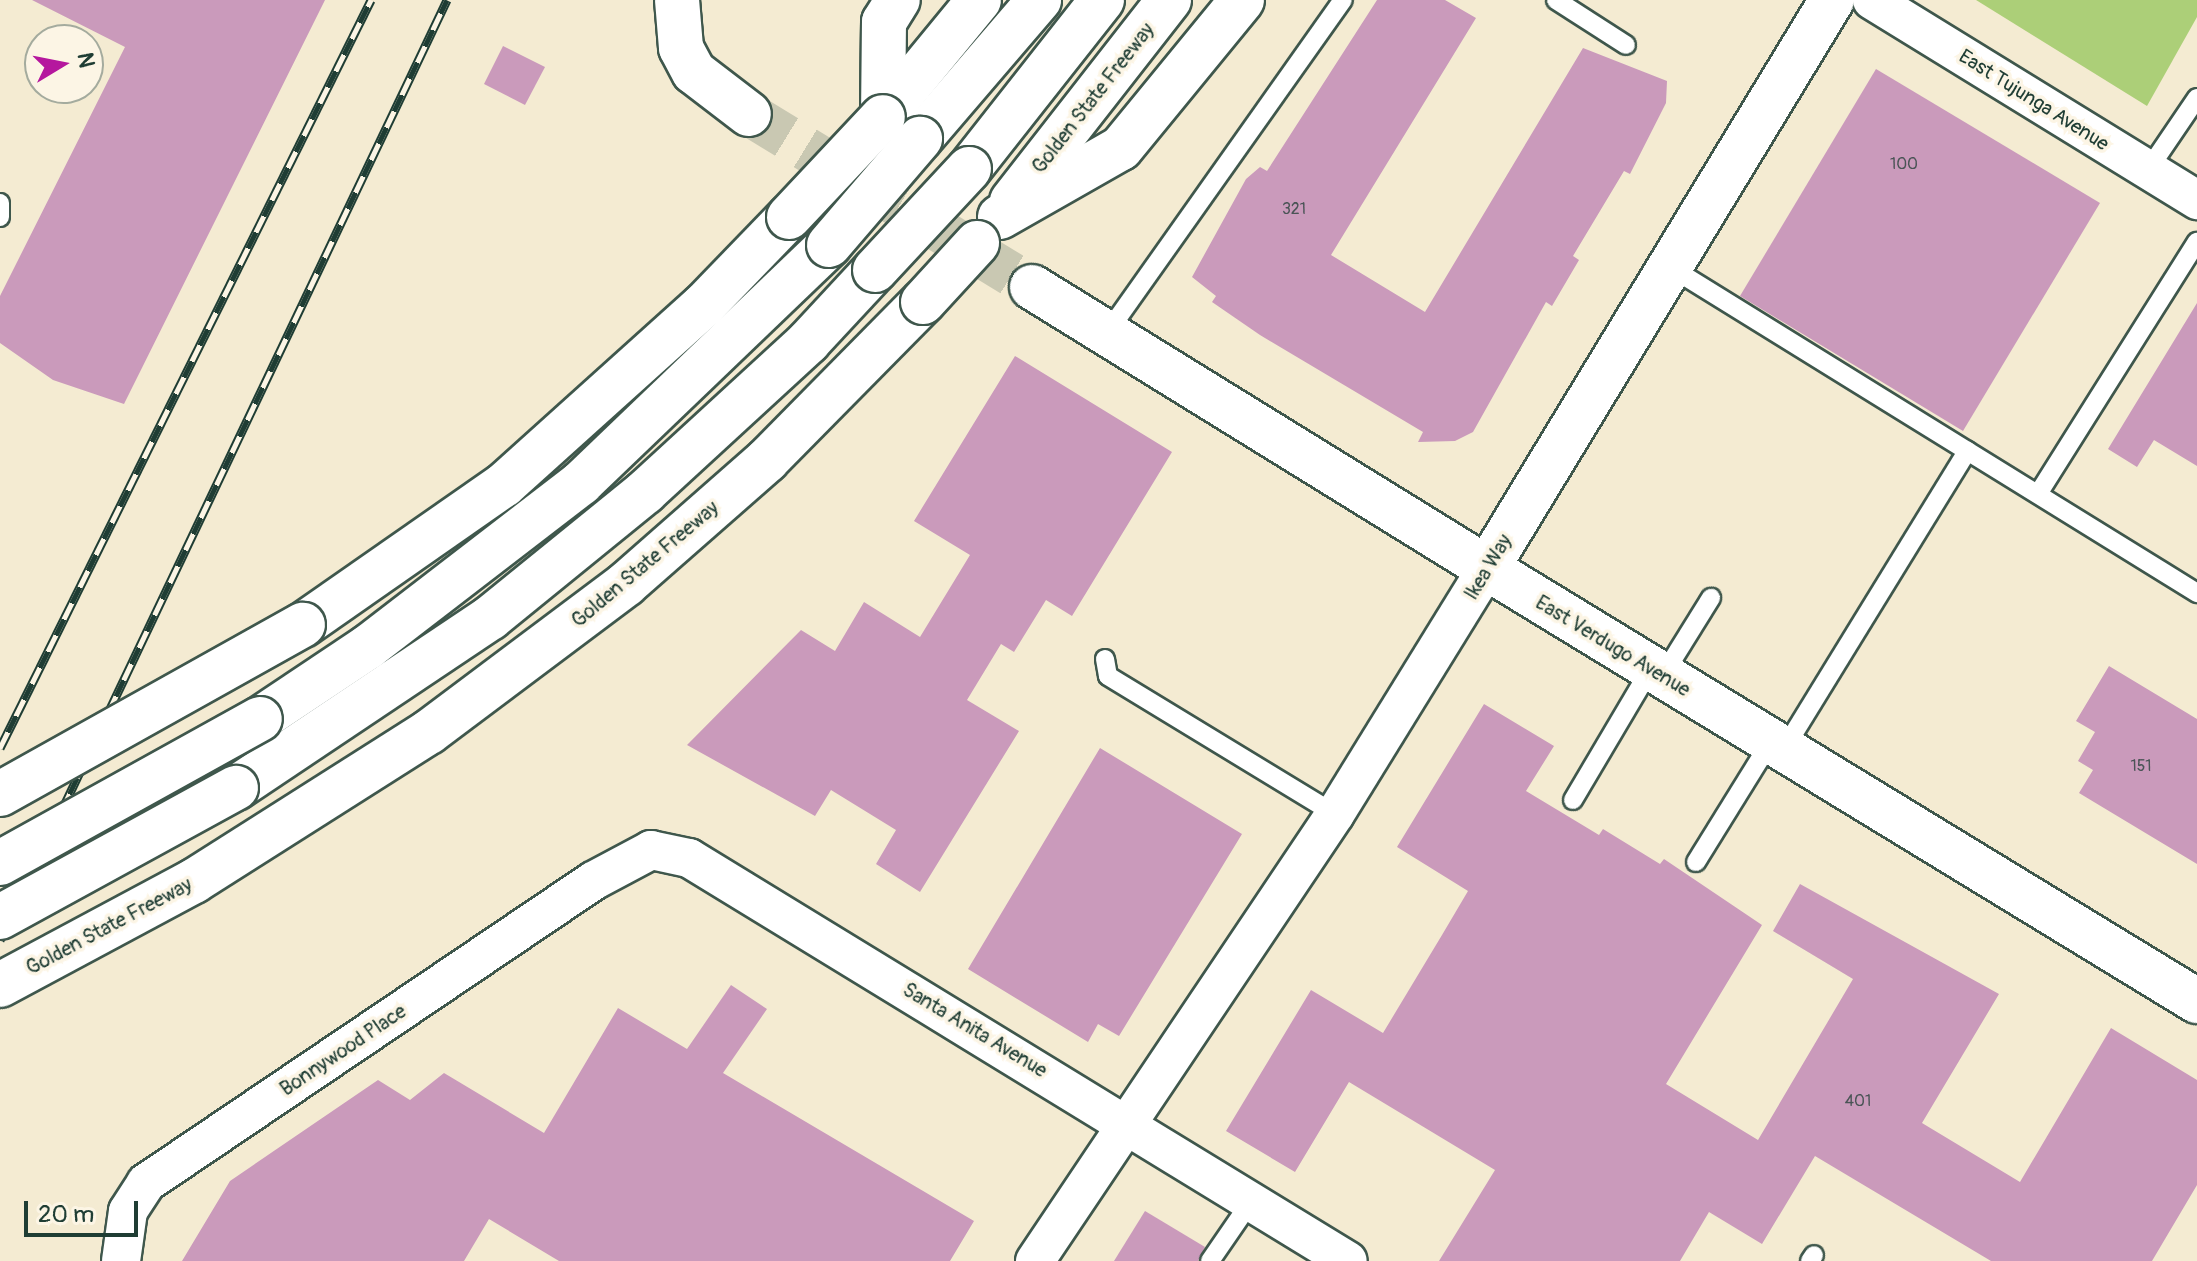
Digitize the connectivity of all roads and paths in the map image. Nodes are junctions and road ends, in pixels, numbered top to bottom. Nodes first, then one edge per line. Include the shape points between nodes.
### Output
1 (677, 0) edge
2 (898, 0) edge
3 (979, 0) edge
4 (1039, 0) edge
5 (1102, 0) edge
6 (1169, 0) edge
7 (1242, 0) edge
8 (1343, 0) edge
9 (1556, 0) edge
10 (1832, 0) edge
11 (1872, 0) edge
12 (1626, 45) dead end
13 (2197, 98) edge
14 (749, 114) tunnel mouth
15 (883, 117) junction
16 (2148, 170) junction
17 (2197, 200) edge
18 (0, 203) edge
19 (1014, 206) junction
20 (0, 217) edge
21 (2197, 242) edge
22 (1670, 267) junction
23 (1032, 287) tunnel mouth
24 (1107, 333) junction
25 (1967, 451) junction
26 (2038, 494) junction
27 (1487, 568) junction
28 (2197, 593) edge
29 (1711, 598) dead end
30 (1105, 659) dead end
31 (1657, 672) junction
32 (1778, 745) junction
33 (0, 794) edge
34 (1573, 800) dead end
35 (1335, 814) junction
36 (1696, 862) dead end
37 (0, 863) edge
38 (593, 881) joint
39 (0, 917) edge
40 (0, 985) edge
41 (2197, 1001) edge
42 (1128, 1123) junction
43 (1252, 1200) junction
44 (120, 1250) edge
45 (1035, 1261) edge
46 (1210, 1261) edge
47 (1348, 1261) edge

1 - 14 main road via 681,48 694,72
2 - 15 main road via 884,22
3 - 15 main road
4 - 37 main road, bridge via 829,245 581,483 368,647 260,719
5 - 39 main road, bridge via 969,169 808,342 645,492 490,618 330,732
6 - 19 main road, Golden State Freeway
7 - 19 main road via 1121,148
8 - 24 lane
9 - 12 lane
10 - 22 main road, Ikea Way
11 - 16 street, East Tujunga Avenue
13 - 16 lane
15 - 33 main road, bridge via 703,306 504,485 303,625
16 - 17 street, East Tujunga Avenue
18 - 20 lane
19 - 40 main road, Golden State Freeway, bridge via 767,460 626,584 429,732 194,881
21 - 26 lane
22 - 25 lane
22 - 27 main road, Ikea Way
23 - 24 main road, East Verdugo Avenue
24 - 27 main road, East Verdugo Avenue
25 - 26 lane
25 - 32 lane
26 - 28 lane
27 - 31 main road, East Verdugo Avenue
27 - 35 street, Ikea Way
29 - 31 lane
30 - 35 lane via 1108,676
31 - 32 main road, East Verdugo Avenue
31 - 34 lane
32 - 36 lane
32 - 41 main road, East Verdugo Avenue
35 - 42 street, Ikea Way
38 - 42 street, Santa Anita Avenue via 651,850 689,858
38 - 44 street, Bonnywood Place via 146,1183
42 - 43 street, Santa Anita Avenue
42 - 45 street, Ikea Way
43 - 46 lane
43 - 47 street, Santa Anita Avenue

